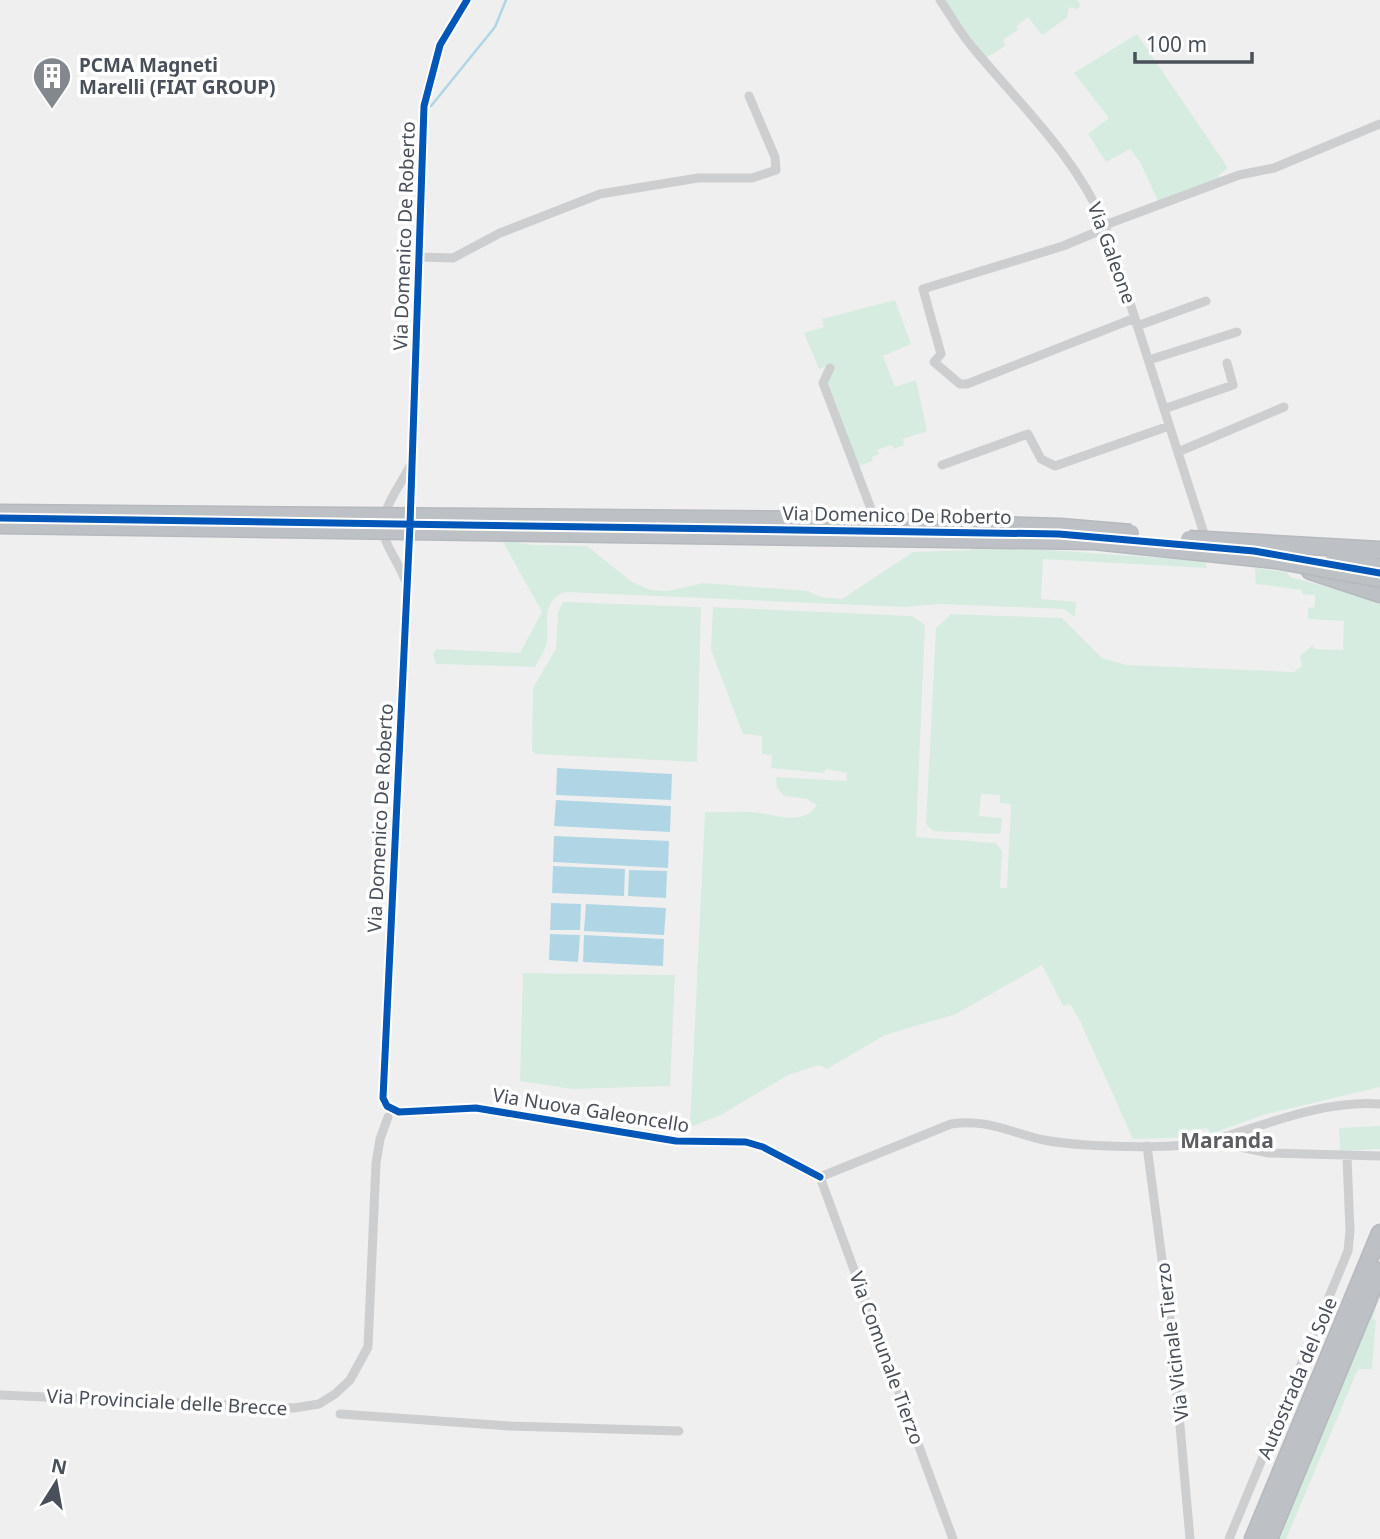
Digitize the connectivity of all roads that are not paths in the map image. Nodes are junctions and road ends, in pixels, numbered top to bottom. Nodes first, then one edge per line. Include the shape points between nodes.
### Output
1 (467, 0) edge
2 (940, 0) edge
3 (749, 96) dead end
4 (1380, 124) edge
5 (1105, 227) junction
6 (419, 257) junction
7 (1206, 301) dead end
8 (1136, 322) junction
9 (1237, 332) dead end
10 (1149, 360) junction
11 (1227, 363) dead end
12 (830, 368) dead end
13 (1284, 407) dead end
14 (1164, 409) junction
15 (1169, 426) junction
16 (1178, 453) junction
17 (412, 461) junction
18 (942, 465) dead end
19 (0, 515) edge
20 (382, 524) junction
21 (0, 525) edge
22 (410, 525) junction
23 (879, 530) junction
24 (1189, 538) junction
25 (1208, 546) junction
26 (1380, 550) edge
27 (1275, 560) junction
28 (1377, 567) edge
29 (1380, 579) edge
30 (407, 585) junction
31 (1380, 594) edge
32 (1380, 1104) edge
33 (390, 1113) junction
34 (1212, 1141) junction
35 (1147, 1146) junction
36 (1380, 1156) edge
37 (1347, 1157) junction
38 (820, 1177) junction
39 (1380, 1233) edge
40 (1380, 1271) edge
41 (0, 1395) edge
42 (340, 1414) dead end
43 (679, 1431) dead end
44 (953, 1539) edge
45 (1190, 1539) edge
46 (1229, 1539) edge
47 (1253, 1539) edge
48 (1269, 1539) edge

1 - 6 street, Via Domenico De Roberto via 440,46 424,106
2 - 5 street, Via Galeone via 971,46 1064,151 1093,197
3 - 6 street via 775,157 776,170 752,178 698,178 600,194 500,233 453,258
4 - 5 street via 1274,168 1239,175
5 - 8 street, Via Galeone
5 - 8 street via 1063,246 922,289 941,355 934,362 960,384 967,384
6 - 17 street, Via Domenico De Roberto
7 - 8 street
8 - 10 street, Via Galeone
9 - 10 street
10 - 14 street, Via Galeone
11 - 14 street via 1233,386
12 - 23 street via 823,383
13 - 16 street
14 - 15 street, Via Galeone
15 - 16 street, Via Galeone
15 - 18 street via 1055,466 1041,459 1028,434
16 - 25 street, Via Galeone
17 - 20 street, Via Domenico De Roberto
17 - 22 street, Via Domenico De Roberto
19 - 20 street, Via Domenico De Roberto
19 - 24 highway, bridge via 831,520 1060,527
20 - 22 street, Via Domenico De Roberto
20 - 30 street, Via Domenico De Roberto
21 - 27 highway, bridge via 1094,541
22 - 23 street, Via Domenico De Roberto
22 - 30 street, Via Domenico De Roberto
23 - 25 street, Via Domenico De Roberto via 1059,534
24 - 26 highway, bridge
24 - 28 highway, bridge
25 - 28 street, Via Domenico De Roberto
27 - 29 highway, bridge
27 - 31 highway, bridge
30 - 33 street, Via Domenico De Roberto via 383,1095
32 - 34 street via 1340,1105
33 - 38 street, Via Nuova Galeoncello via 476,1108 676,1141 746,1142
33 - 41 street, Via Provinciale delle Brecce via 376,1163 368,1347 350,1380 335,1394 318,1404 294,1408
34 - 35 street
34 - 37 street via 1269,1153
35 - 38 street via 1068,1144 967,1121
35 - 45 street, Via Vicinale Tierzo via 1174,1348
36 - 37 street
37 - 46 street via 1348,1251
38 - 44 street, Via Comunale Tierzo
39 - 47 highway, Autostrada del Sole
40 - 48 highway, Autostrada del Sole
42 - 43 street via 509,1426

